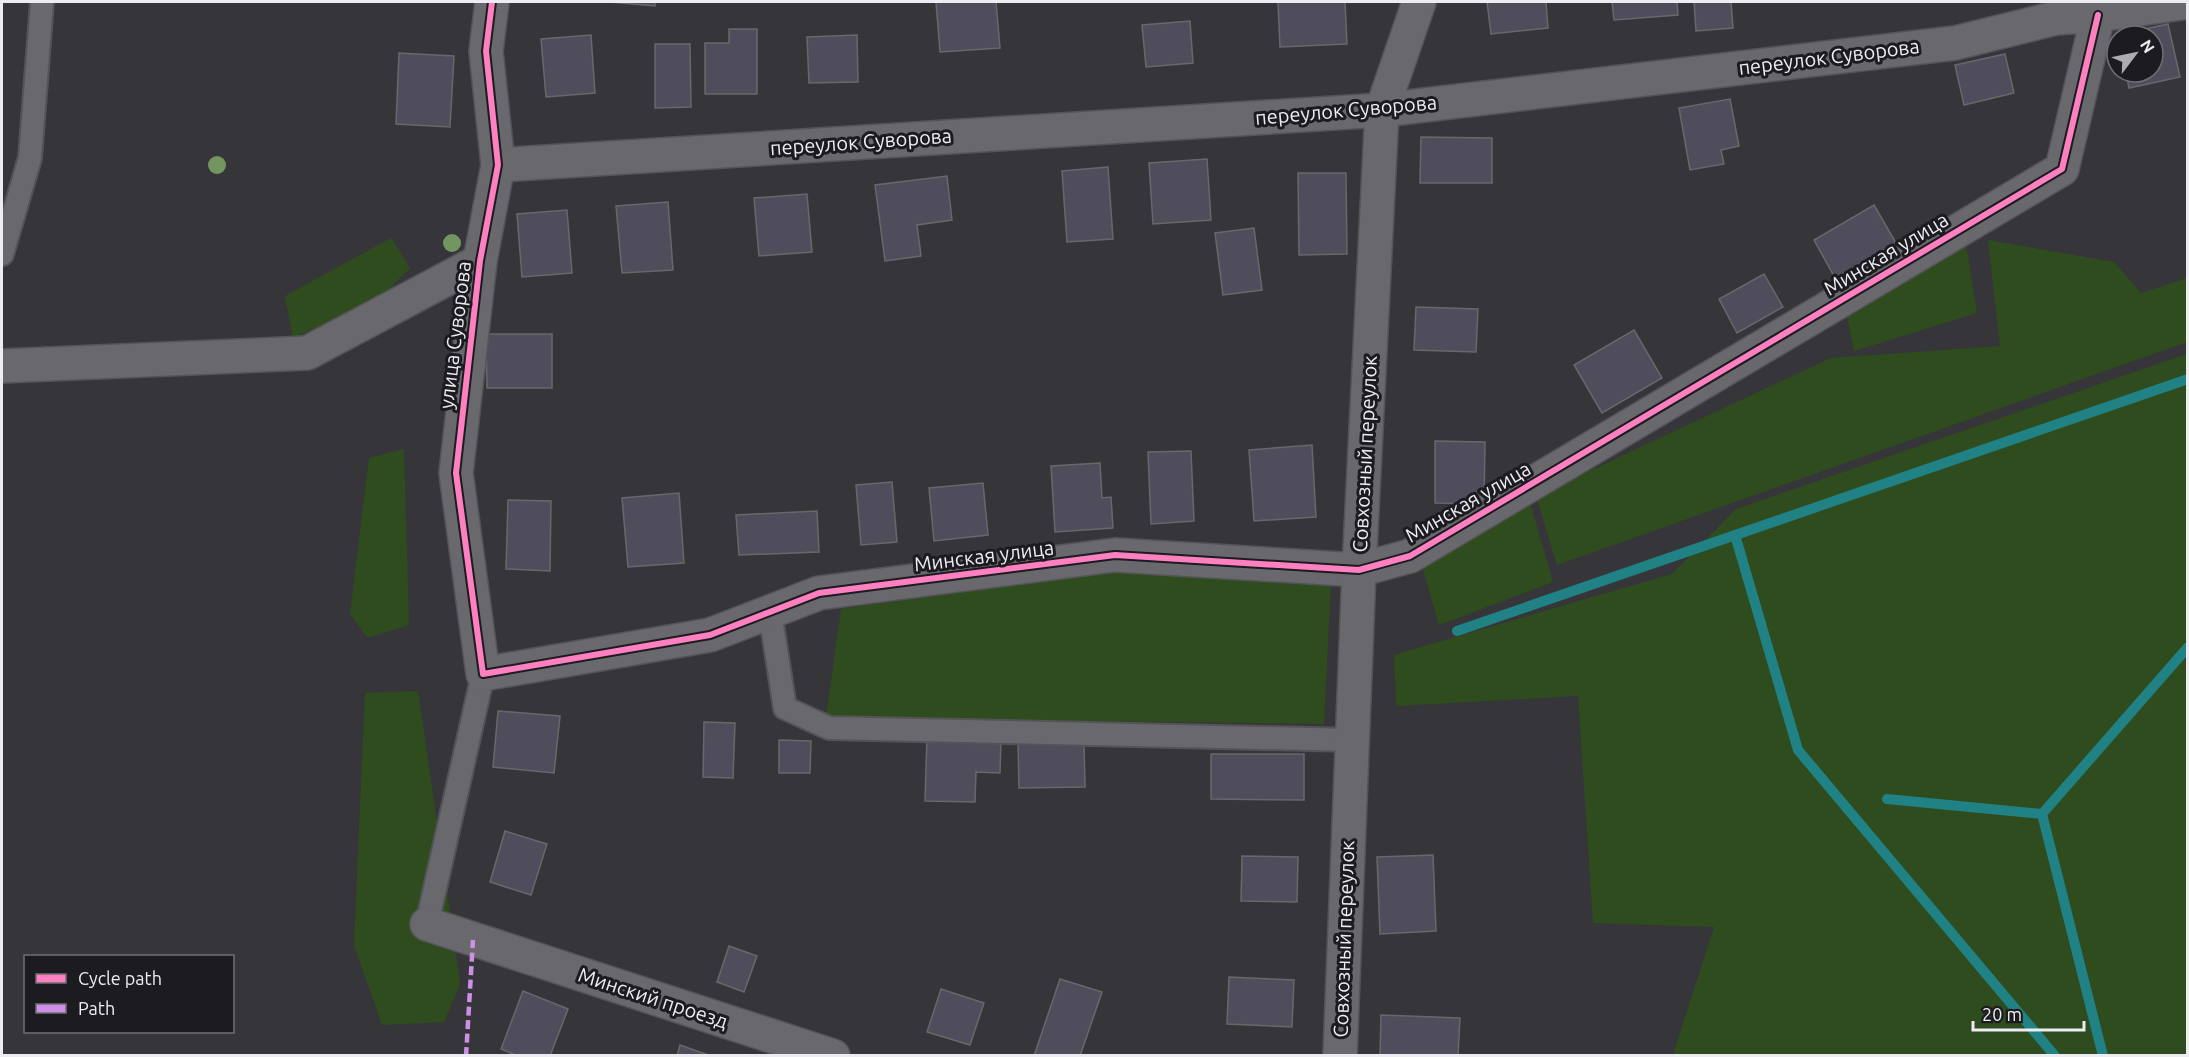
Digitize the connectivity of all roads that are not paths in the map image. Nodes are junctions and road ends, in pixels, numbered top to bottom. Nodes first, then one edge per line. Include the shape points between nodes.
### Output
1 (42, 2) edge
2 (492, 2) edge
3 (1419, 2) edge
4 (2013, 2) edge
5 (2187, 2) edge
6 (2098, 15) junction
7 (2056, 18) junction
8 (1382, 110) junction
9 (498, 165) junction
10 (2, 254) edge
11 (480, 261) junction
12 (2, 366) edge
13 (1359, 570) junction
14 (770, 612) junction
15 (483, 674) junction
16 (1352, 740) junction
17 (427, 924) joint
18 (833, 1056) edge
19 (1340, 1056) edge

1 - 10 lane via 30,158
2 - 9 street, улица Суворова via 486,51
3 - 8 street, Совхозный переулок
4 - 7 street
5 - 6 street, переулок Суворова
6 - 7 street, переулок Суворова
6 - 13 street, Минская улица via 2062,169 1410,556
7 - 8 street, переулок Суворова via 1955,43
8 - 9 street, переулок Суворова
8 - 13 street, Совхозный переулок
9 - 11 street, улица Суворова
11 - 12 street via 307,353
11 - 15 street, улица Суворова via 456,473
13 - 14 street, Минская улица via 1115,555 819,594
13 - 16 street, Совхозный переулок
14 - 15 street, Минская улица via 710,635
14 - 16 lane via 785,708 830,728
15 - 17 lane
16 - 19 street, Совхозный переулок
17 - 18 street, Минский проезд

